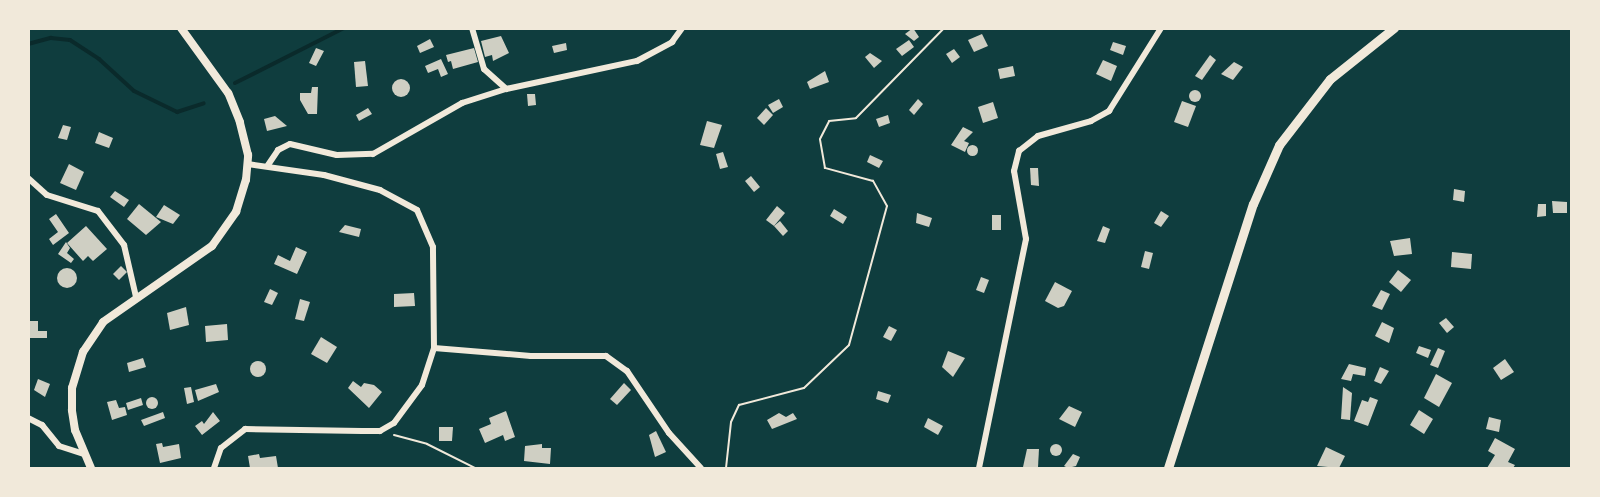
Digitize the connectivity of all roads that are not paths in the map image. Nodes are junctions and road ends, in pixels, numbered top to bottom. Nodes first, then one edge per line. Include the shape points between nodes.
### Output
1 (181, 28) edge
2 (472, 28) edge
3 (682, 28) edge
4 (1161, 28) edge
5 (1394, 28) edge
6 (506, 89) junction
7 (248, 164) junction
8 (268, 165) junction
9 (28, 178) edge
10 (136, 297) junction
11 (434, 348) junction
12 (28, 418) edge
13 (83, 454) junction
14 (91, 468) edge
15 (214, 468) edge
16 (701, 468) edge
17 (980, 468) edge
18 (1168, 468) edge

1 - 7 street via 228,93 240,122
2 - 6 street via 484,69
3 - 6 street via 672,42 637,61
4 - 17 street via 1109,111 1091,121 1038,136 1019,151 1014,171 1026,239
5 - 18 main road via 1330,79 1280,145 1253,204
6 - 8 street via 462,103 373,154 337,155 290,144 278,150
7 - 8 street
7 - 10 street via 242,195 226,230 188,266
8 - 11 street via 380,190 417,210 433,247
9 - 10 street via 48,195 98,211 124,245
10 - 13 street via 103,322 75,370 72,410
11 - 15 street via 422,385 394,423 380,430 245,429 221,448
11 - 16 street via 531,356 606,356 627,371 669,433
12 - 13 street via 42,425 59,446
13 - 14 street

